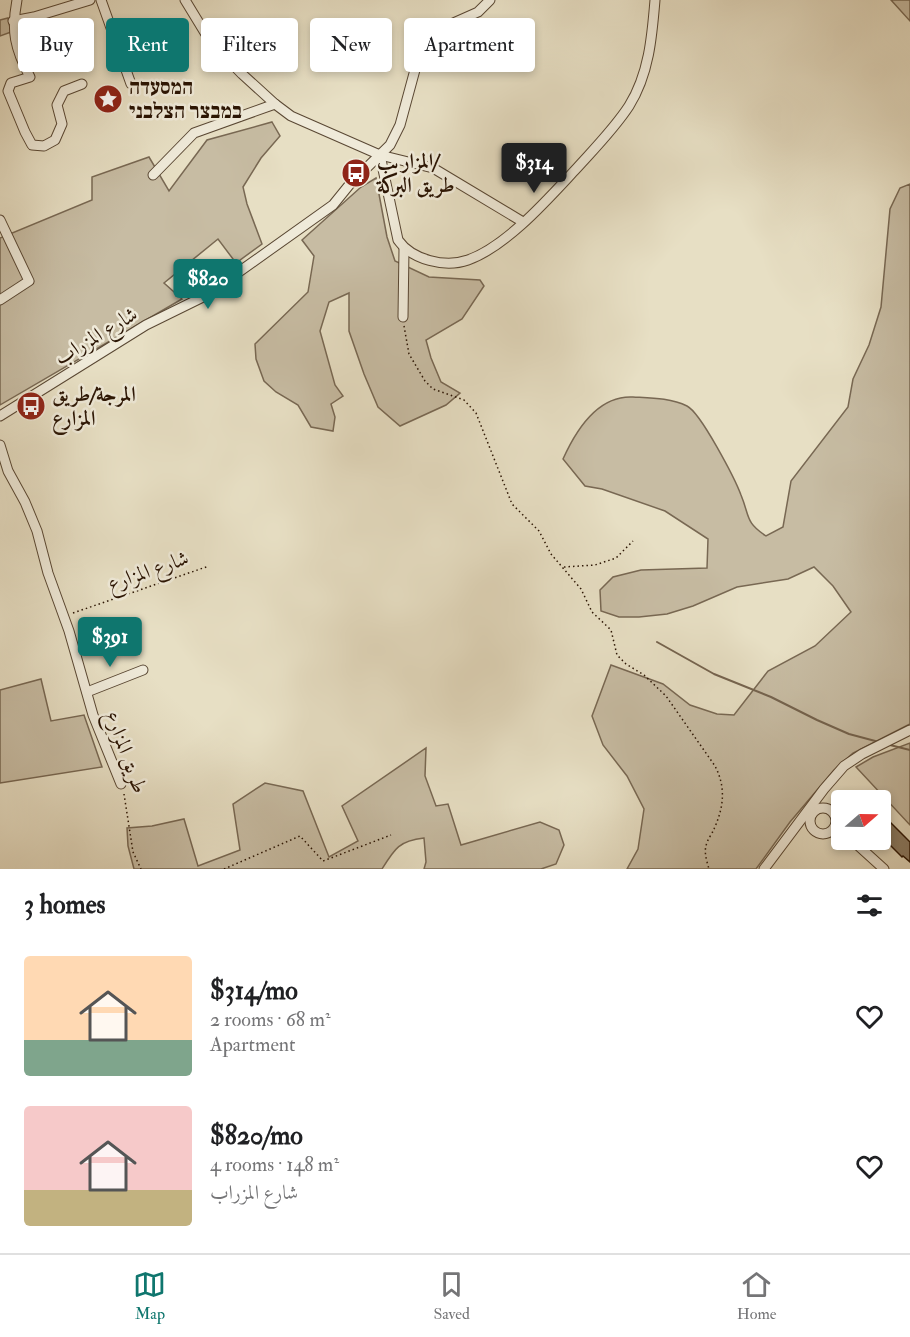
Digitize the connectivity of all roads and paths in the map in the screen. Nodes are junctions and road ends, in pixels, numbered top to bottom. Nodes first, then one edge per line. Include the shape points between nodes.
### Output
1 (17, 0) edge
2 (90, 0) edge
3 (101, 0) edge
4 (185, 0) edge
5 (490, 0) edge
6 (655, 0) edge
7 (13, 21) junction
8 (82, 84) dead end
9 (131, 84) dead end
10 (275, 104) junction
11 (380, 155) junction
12 (153, 175) dead end
13 (0, 219) edge
14 (523, 222) junction
15 (404, 249) junction
16 (0, 300) edge
17 (403, 317) joint
18 (0, 416) edge
19 (0, 446) edge
20 (633, 541) dead end
21 (208, 566) dead end
22 (563, 568) junction
23 (64, 616) junction
24 (143, 670) dead end
25 (87, 692) junction
26 (910, 730) edge
27 (121, 784) joint
28 (391, 835) dead end
29 (863, 850) edge
30 (141, 869) edge
31 (224, 869) edge
32 (709, 869) edge
33 (764, 869) edge
34 (884, 869) edge

1 - 7 street
2 - 7 street
3 - 9 street
4 - 10 street via 210,40
5 - 11 street, شارع المزراب via 478,12 433,32 423,44 400,125
6 - 14 street via 648,60 629,105 608,134
7 - 8 street via 18,56 30,77 11,83 8,91 32,145 44,146 55,140 62,124 57,105 64,91
10 - 11 street via 291,116
10 - 12 street via 194,133
11 - 14 street via 433,168
11 - 15 street via 398,240
11 - 18 street, شارع المزراب via 333,205 223,284 185,308 146,325
13 - 16 street via 29,281
14 - 15 street via 469,260 445,262 417,257
15 - 17 street
17 - 22 path via 409,354 425,381 464,400 476,413 512,504 539,531
19 - 23 street, طريق المزارع via 37,531
20 - 22 path via 616,558 596,565
21 - 23 path, شارع المزارع
22 - 32 path via 581,589 592,612 610,630 617,655 666,696 721,777 723,802 706,845
23 - 25 street, طريق المزارع
24 - 25 street
25 - 27 street, طريق المزارع
26 - 33 street via 844,766
27 - 30 path, طريق المزارع via 133,852
28 - 31 path via 322,861 300,836
29 - 34 street

